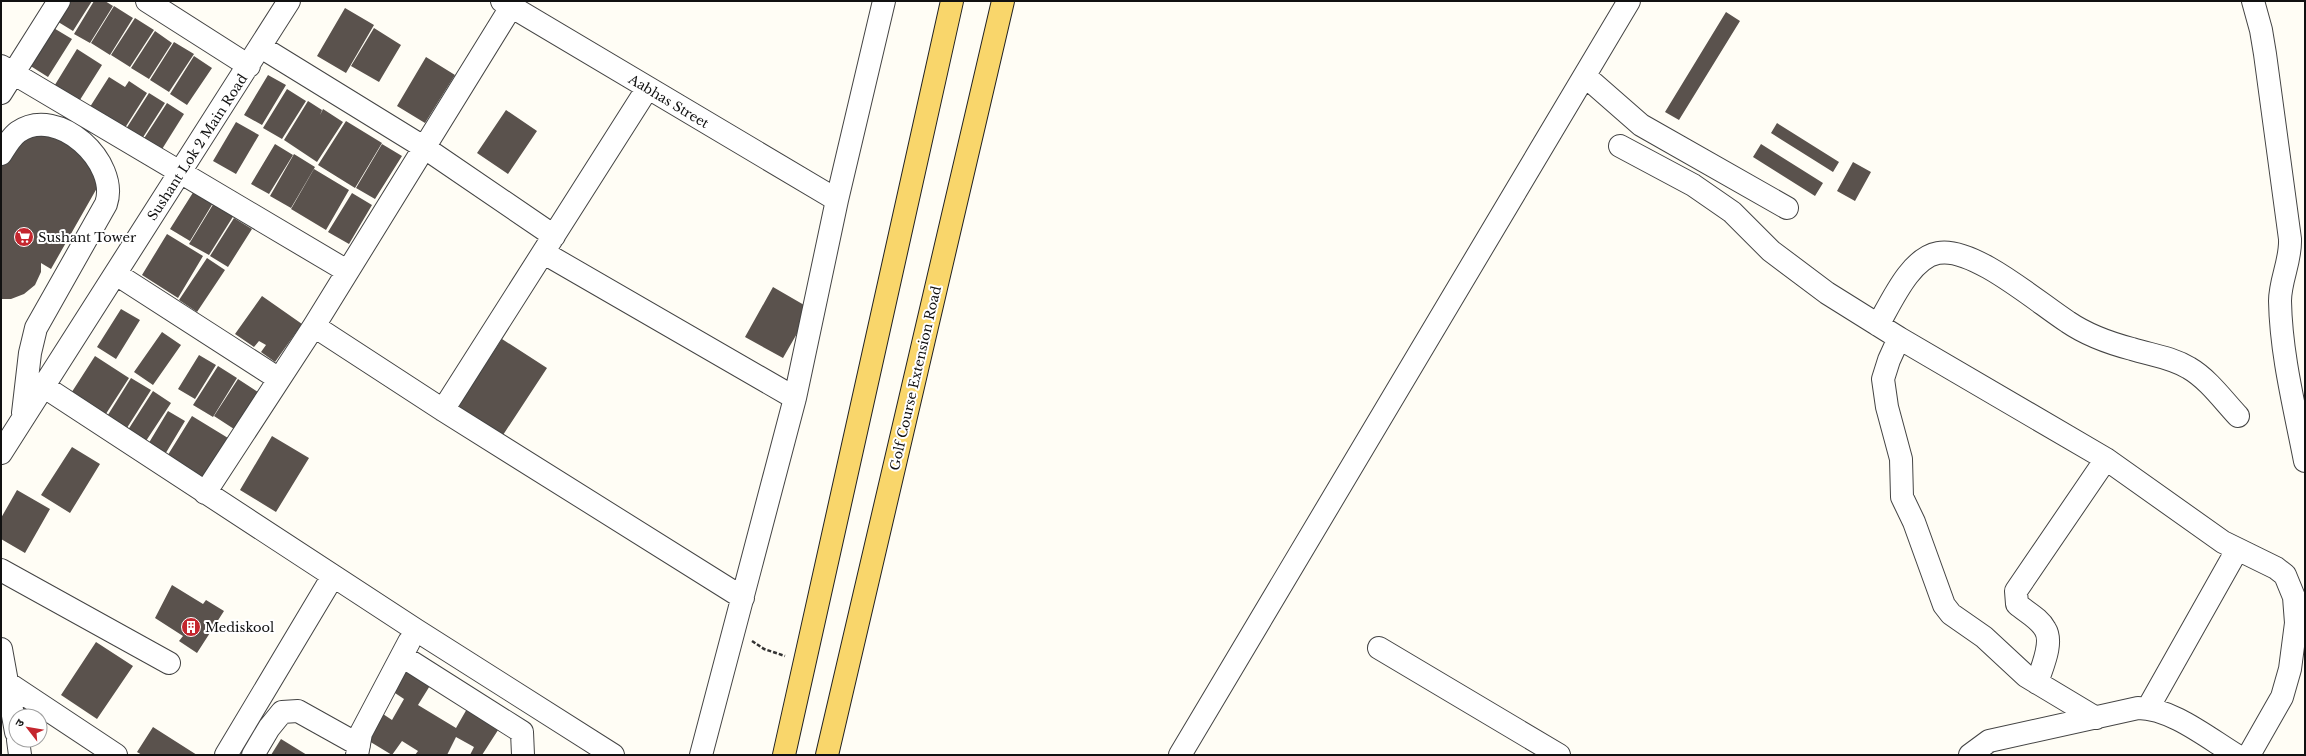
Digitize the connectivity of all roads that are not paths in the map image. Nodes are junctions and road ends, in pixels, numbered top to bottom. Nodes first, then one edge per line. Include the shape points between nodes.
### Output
1 (59, 1) edge
2 (147, 1) edge
3 (289, 1) edge
4 (952, 1) edge
5 (1003, 1) edge
6 (1629, 1) edge
7 (2253, 1) edge
8 (506, 4) edge
9 (877, 4) edge
10 (261, 47) junction
11 (249, 66) junction
12 (7, 70) edge
13 (1584, 76) junction
14 (647, 89) junction
15 (1, 93) edge
16 (1620, 146) dead end
17 (424, 148) junction
18 (1, 154) edge
19 (182, 172) junction
20 (837, 200) junction
21 (1786, 208) dead end
22 (549, 245) junction
23 (347, 271) junction
24 (116, 274) junction
25 (1878, 325) junction
26 (314, 326) junction
27 (1899, 338) junction
28 (279, 379) junction
29 (43, 386) junction
30 (794, 398) junction
31 (443, 410) junction
32 (2238, 416) dead end
33 (22, 420) junction
34 (1, 453) edge
35 (2106, 459) junction
36 (2305, 462) edge
37 (205, 493) junction
38 (2237, 550) junction
39 (1, 570) edge
40 (333, 576) junction
41 (743, 598) junction
42 (416, 630) junction
43 (1379, 648) dead end
44 (1, 649) edge
45 (402, 656) junction
46 (169, 663) dead end
47 (6, 682) junction
48 (2037, 684) junction
49 (2058, 697) junction
50 (11, 708) edge
51 (2148, 708) junction
52 (2096, 718) junction
53 (2048, 729) junction
54 (358, 750) edge
55 (116, 755) edge
56 (226, 755) edge
57 (253, 755) edge
58 (523, 755) edge
59 (614, 755) edge
60 (701, 755) edge
61 (784, 755) edge
62 (827, 755) edge
63 (1180, 755) edge
64 (1559, 755) edge
65 (1970, 755) edge
66 (2236, 755) edge
67 (2248, 755) edge

1 - 12 street
2 - 11 street
3 - 10 street, Sushant Lok 2 Main Road
4 - 61 main road
5 - 62 main road, Golf Course Extension Road
6 - 13 street
7 - 36 street via 2263,38 2290,238 2280,312
8 - 14 street, Aabhas Street
8 - 17 street
9 - 20 street
10 - 11 street, Sushant Lok 2 Main Road
10 - 17 street
11 - 19 street, Sushant Lok 2 Main Road
12 - 15 street
12 - 19 street
13 - 21 street via 1642,125
13 - 63 street
14 - 20 street, Aabhas Street
14 - 22 street
16 - 25 street via 1693,185 1732,212 1781,260
17 - 22 street
17 - 23 street
18 - 33 street via 19,132 30,127 46,126 64,130 82,142 94,155 109,185 106,204 36,328 30,353
19 - 23 street
19 - 24 street, Sushant Lok 2 Main Road
20 - 30 street
22 - 30 street
22 - 31 street
23 - 26 street
24 - 28 street
24 - 29 street, Sushant Lok 2 Main Road
25 - 27 street
25 - 32 street via 1919,261 1939,252 1961,254 1984,264 2082,331 2125,347 2170,358 2190,368
26 - 28 street
26 - 31 street
27 - 35 street
27 - 48 street via 1883,379 1887,407 1901,458 1901,492 1936,578 1944,605 1951,614 1984,637 2015,668
28 - 37 street
29 - 33 street, Sushant Lok 2 Main Road
29 - 37 street
30 - 41 street
31 - 41 street
33 - 34 street, Sushant Lok 2 Main Road
35 - 38 street
35 - 48 street via 2016,591 2017,604 2038,621 2046,630 2048,637
37 - 40 street
38 - 51 street
38 - 67 street via 2276,568 2285,575 2294,597 2296,623 2295,642 2282,697
39 - 46 street
40 - 42 street
40 - 56 street
41 - 60 street
42 - 45 street
42 - 59 street
43 - 64 street
44 - 47 street
45 - 54 street via 362,733
45 - 58 street via 522,732
47 - 50 street
47 - 55 street
48 - 49 street
49 - 52 street
49 - 53 street
51 - 52 street
51 - 66 street via 2168,714
52 - 53 street
53 - 65 street via 1989,741
54 - 57 street via 298,711 282,712

